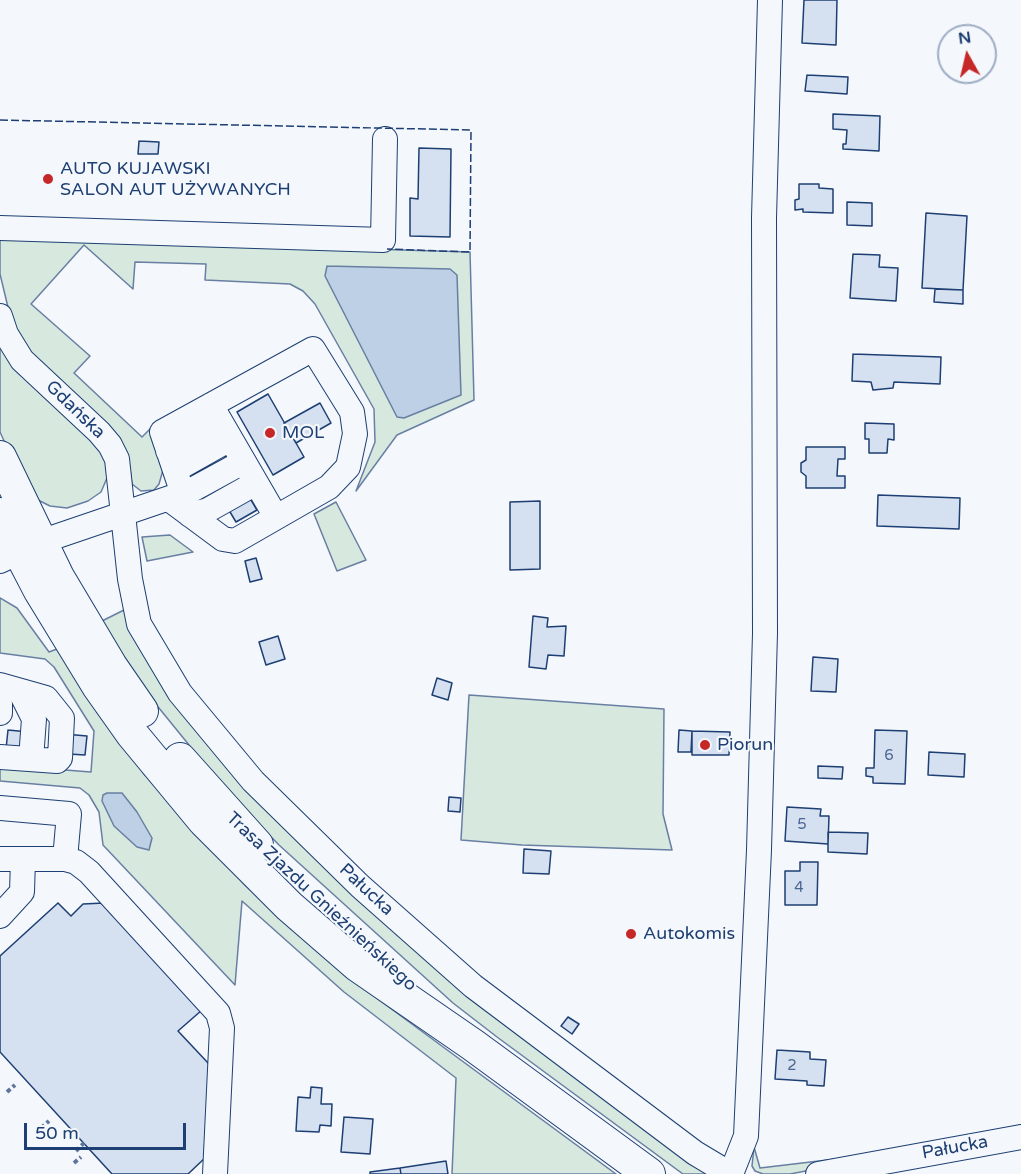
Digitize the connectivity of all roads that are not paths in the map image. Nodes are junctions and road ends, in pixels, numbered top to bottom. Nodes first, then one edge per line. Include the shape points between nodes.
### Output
1 (770, 0) edge
2 (384, 139) dead end
3 (0, 228) edge
4 (0, 316) edge
5 (220, 422) junction
6 (0, 457) edge
7 (172, 461) junction
8 (243, 462) junction
9 (256, 483) junction
10 (180, 503) junction
11 (272, 510) junction
12 (0, 514) edge
13 (123, 516) junction
14 (20, 552) edge
15 (10, 688) edge
16 (0, 704) edge
17 (0, 713) edge
18 (0, 757) edge
19 (0, 808) edge
20 (11, 859) edge
21 (65, 859) junction
22 (0, 916) edge
23 (1021, 1137) edge
24 (215, 1174) edge
25 (650, 1174) edge
26 (730, 1174) edge
27 (818, 1174) edge

1 - 26 street via 764,218 765,633 759,850 746,1136
2 - 3 street via 382,240
4 - 13 street, Gdańska via 22,360 110,445 117,459
5 - 7 street
5 - 7 street via 162,432
5 - 8 street
5 - 11 street via 312,349 352,412 355,434 348,467 329,487
6 - 14 main road
7 - 10 street
8 - 9 street
8 - 10 street
9 - 10 street via 208,510
9 - 11 street
10 - 11 street via 223,539 235,541
10 - 13 street
12 - 14 main road
13 - 14 street
13 - 26 street, Pałucka via 132,594 149,645 180,693 253,781 360,886 473,986 695,1154
14 - 25 main road, Trasa Zjazdu Gnieźnieńskiego via 98,686 132,734 204,821 289,906 357,965
15 - 18 street via 46,698 62,718 60,758 57,761
16 - 17 street
19 - 21 street via 69,814
20 - 21 street
20 - 22 street via 22,892
21 - 24 street via 89,872 218,1013 222,1028
23 - 27 street, Pałucka

